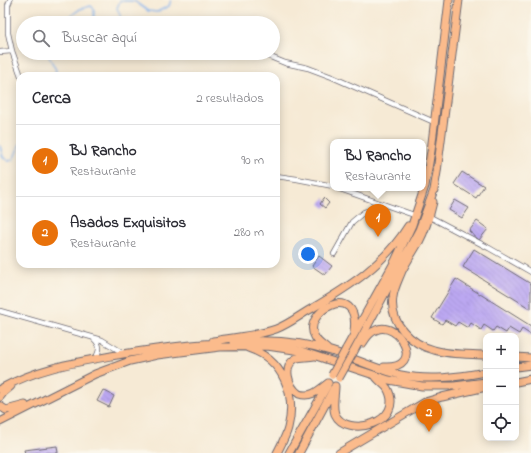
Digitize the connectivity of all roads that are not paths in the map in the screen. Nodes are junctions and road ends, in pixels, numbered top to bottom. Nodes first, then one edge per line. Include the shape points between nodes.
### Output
1 (10, 0) edge
2 (449, 0) edge
3 (459, 0) edge
4 (12, 51) junction
5 (0, 52) edge
6 (278, 60) edge
7 (20, 72) edge
8 (434, 122) junction
9 (280, 177) edge
10 (426, 180) edge
11 (330, 185) edge
12 (434, 190) junction
13 (345, 191) edge
14 (422, 191) edge
15 (384, 205) junction
16 (416, 212) junction
17 (430, 217) junction
18 (334, 254) dead end
19 (531, 272) edge
20 (0, 311) edge
21 (354, 336) junction
22 (93, 338) junction
23 (195, 344) junction
24 (242, 346) junction
25 (328, 350) junction
26 (353, 353) junction
27 (125, 354) junction
28 (483, 355) edge
29 (318, 356) junction
30 (519, 357) edge
31 (531, 358) edge
32 (95, 359) junction
33 (531, 365) edge
34 (375, 367) junction
35 (519, 367) edge
36 (483, 372) edge
37 (531, 375) edge
38 (374, 376) junction
39 (24, 377) junction
40 (336, 377) junction
41 (519, 377) edge
42 (531, 379) edge
43 (519, 381) edge
44 (483, 382) edge
45 (332, 384) junction
46 (0, 388) edge
47 (483, 388) edge
48 (0, 397) edge
49 (43, 400) junction
50 (0, 406) edge
51 (0, 422) edge
52 (277, 453) edge
53 (289, 453) edge
54 (299, 453) edge
55 (339, 453) edge

1 - 4 street via 8,33
2 - 8 main road
3 - 12 main road
4 - 5 street
4 - 7 street
6 - 8 street via 336,78
8 - 10 main road
9 - 11 street
12 - 17 main road
12 - 26 main road via 419,230
13 - 15 street
14 - 16 main road
15 - 16 street
15 - 18 street via 364,212 352,222
16 - 21 main road via 395,261
16 - 23 main road via 393,247 372,269 293,320 269,331
17 - 19 street
17 - 28 main road via 395,291 395,316 407,337 422,346 443,352
20 - 22 street
21 - 25 main road via 355,318 348,306 342,303 324,309 314,320 312,330 316,339
21 - 40 main road, bridge via 346,349
22 - 27 street via 107,342
22 - 32 street via 100,348
23 - 25 main road via 259,340
23 - 27 main road
24 - 29 main road via 287,348
24 - 49 main road via 157,355 130,361
24 - 52 main road via 267,357 277,366 285,379 290,411 288,428
25 - 34 main road
26 - 34 main road via 377,329 394,332 403,342 406,352 402,363 395,367
26 - 40 main road, bridge
27 - 32 main road
29 - 38 main road
29 - 45 main road via 296,359 292,362 288,372 290,383 299,394 308,396
30 - 31 main road
32 - 39 main road
33 - 35 main road
34 - 36 main road via 420,378
37 - 41 main road
38 - 44 main road via 422,386
38 - 45 main road via 386,387 391,402 388,413 383,418 361,427 340,420 336,415
39 - 46 main road
39 - 48 main road
40 - 45 main road
42 - 43 main road
45 - 53 main road
45 - 54 main road
47 - 55 main road via 425,402
49 - 50 main road via 11,410
49 - 51 main road

